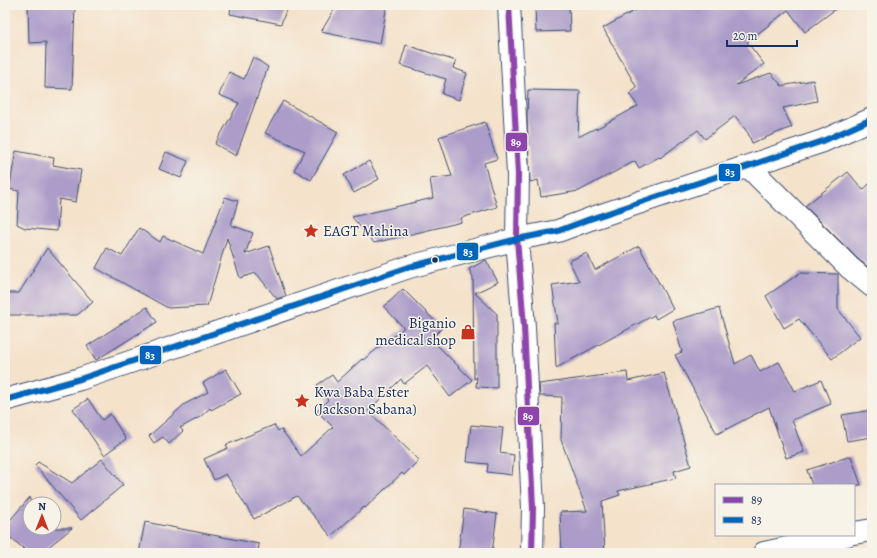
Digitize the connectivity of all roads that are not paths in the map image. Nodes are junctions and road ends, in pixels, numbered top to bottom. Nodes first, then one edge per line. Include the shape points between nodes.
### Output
1 (509, 5) edge
2 (872, 119) edge
3 (750, 167) junction
4 (517, 240) junction
5 (872, 286) edge
6 (5, 400) edge
7 (872, 530) edge
8 (855, 534) edge
9 (842, 536) edge
10 (532, 553) edge
11 (764, 553) edge

1 - 4 street via 518,174
2 - 3 street via 823,141
3 - 4 street via 558,231
3 - 5 street via 850,268
4 - 6 street via 409,267 80,379
4 - 10 street via 524,327
7 - 8 street
9 - 11 street

